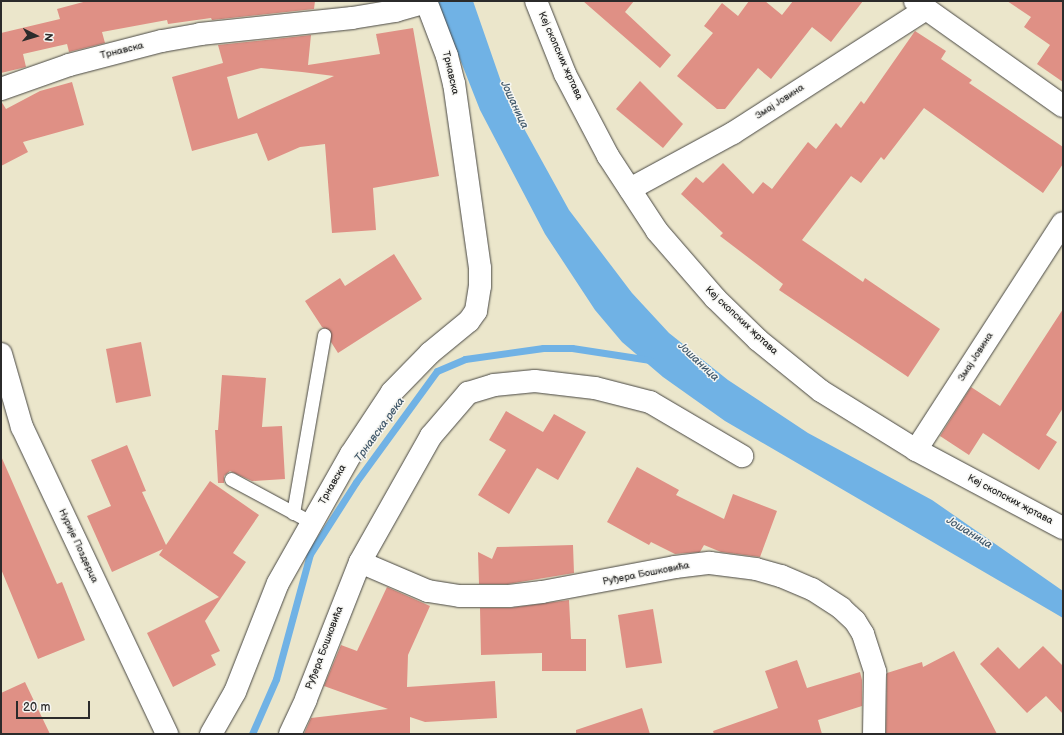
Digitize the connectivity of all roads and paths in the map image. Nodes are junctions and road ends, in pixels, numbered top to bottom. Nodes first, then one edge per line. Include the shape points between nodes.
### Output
1 (427, 1) edge
2 (536, 1) edge
3 (920, 5) edge
4 (1, 89) edge
5 (1063, 106) edge
6 (630, 189) junction
7 (1063, 223) edge
8 (324, 335) dead end
9 (1, 354) edge
10 (916, 450) junction
11 (742, 456) dead end
12 (231, 478) dead end
13 (302, 517) junction
14 (1063, 528) edge
15 (360, 562) junction
16 (167, 734) edge
17 (211, 734) edge
18 (290, 734) edge
19 (874, 734) edge

1 - 4 street, Трнавска via 395,11 352,18 200,34 162,41 69,65
1 - 13 street, Трнавска via 447,56 454,84 480,268 476,311 469,321 430,353 392,392 351,454
2 - 6 street, Кеј скопских жртава via 565,74 608,156
3 - 5 street, Змај Јовина
3 - 6 street, Змај Јовина via 733,133
6 - 10 street, Кеј скопских жртава via 657,231 681,261 758,340 821,391
7 - 10 street, Змај Јовина
8 - 13 lane, Трнавска
9 - 16 street, Нурије Поздерца via 22,427
10 - 14 street, Кеј скопских жртава
11 - 15 street, Руђера Бошковића via 650,402 595,388 535,381 494,385 468,393 431,436
12 - 13 lane
13 - 17 street, Трнавска via 235,692
15 - 18 street, Руђера Бошковића
15 - 19 street, Руђера Бошковића via 428,592 460,596 542,592 675,567 710,563 756,569 781,576 812,589 841,608 855,621 863,634 875,672

